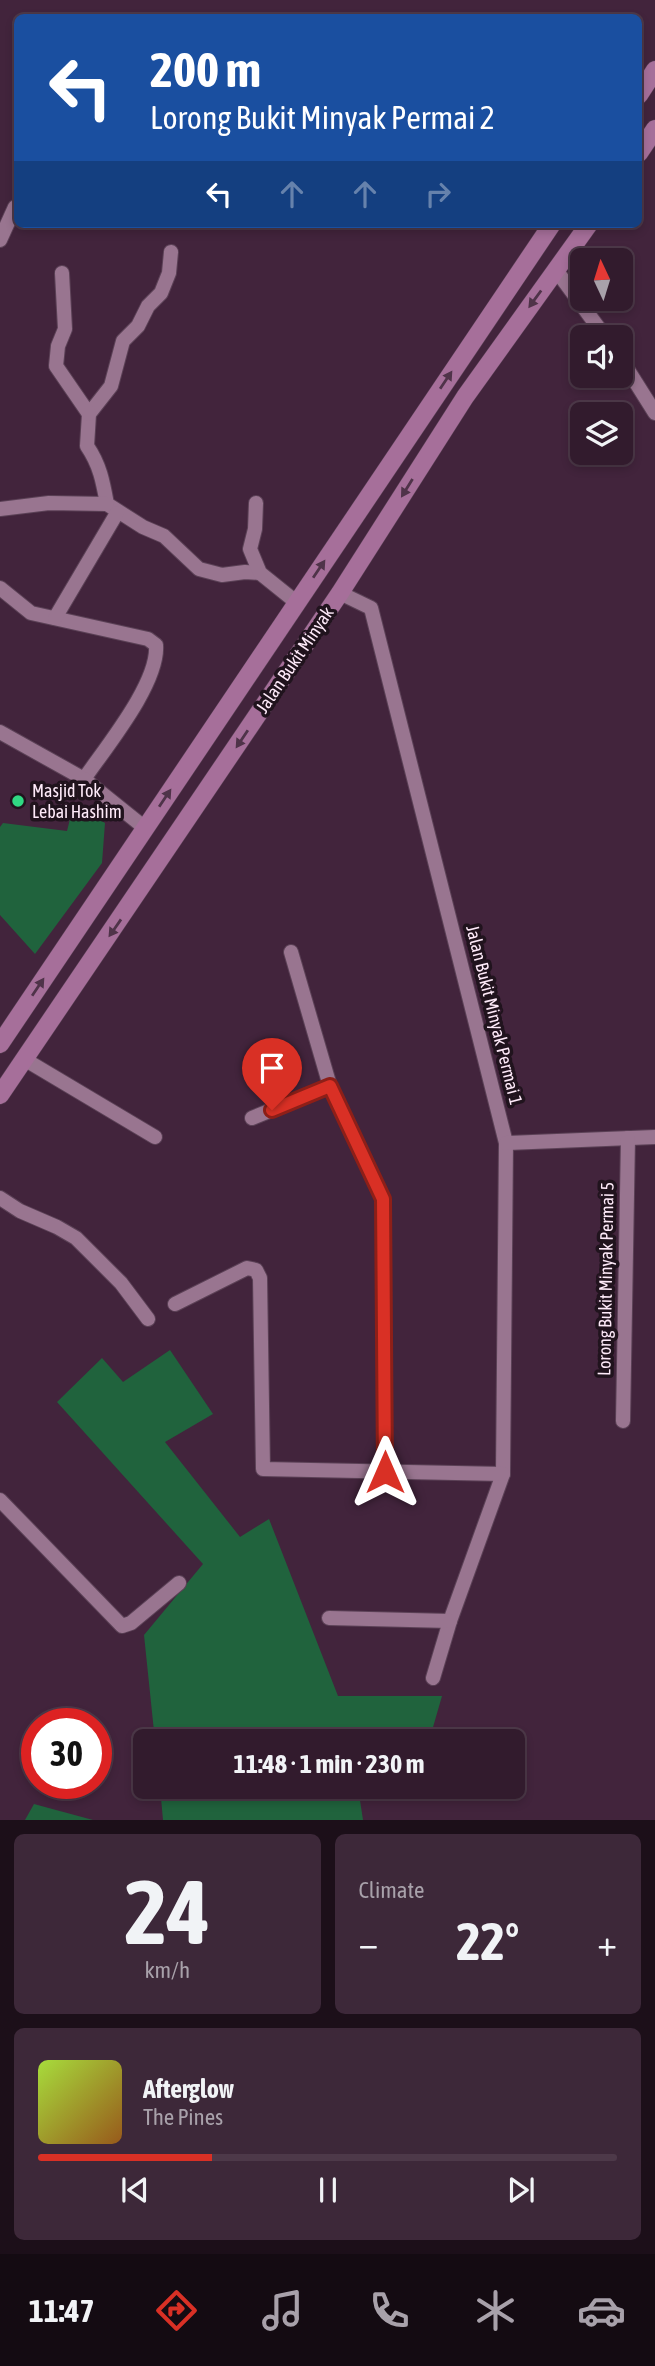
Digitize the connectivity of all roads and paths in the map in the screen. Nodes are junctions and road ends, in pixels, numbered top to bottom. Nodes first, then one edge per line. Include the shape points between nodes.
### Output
1 (655, 70) edge
2 (642, 90) edge
3 (655, 129) edge
4 (642, 148) edge
5 (14, 209) edge
6 (549, 228) edge
7 (586, 228) edge
8 (0, 240) edge
9 (171, 252) dead end
10 (556, 270) junction
11 (62, 273) dead end
12 (596, 325) edge
13 (633, 378) edge
14 (655, 413) edge
15 (89, 414) junction
16 (256, 503) dead end
17 (0, 509) edge
18 (112, 509) junction
19 (260, 573) junction
20 (0, 588) edge
21 (340, 593) junction
22 (296, 602) junction
23 (55, 618) junction
24 (0, 732) edge
25 (84, 779) junction
26 (145, 828) junction
27 (291, 952) dead end
28 (0, 1045) edge
29 (23, 1059) junction
30 (330, 1086) junction
31 (1, 1088) edge
32 (252, 1118) dead end
33 (155, 1137) dead end
34 (655, 1137) edge
35 (628, 1138) junction
36 (506, 1143) junction
37 (0, 1198) edge
38 (175, 1304) dead end
39 (148, 1319) dead end
40 (623, 1421) dead end
41 (385, 1472) junction
42 (503, 1474) junction
43 (0, 1500) edge
44 (179, 1583) dead end
45 (329, 1618) dead end
46 (450, 1621) junction
47 (433, 1678) dead end

1 - 2 main road
3 - 4 main road
5 - 8 street
22 -> 6 main road, Jalan Bukit Minyak
7 - 10 main road, Jalan Bukit Minyak
9 - 15 street via 161,293 123,341 111,386
10 - 12 street
10 -> 21 main road, Jalan Bukit Minyak via 465,397
11 - 15 street via 65,329 56,366
13 - 14 street
15 - 18 street via 87,446 103,476
16 - 19 street via 250,549
17 - 18 street via 49,503
18 - 19 street via 164,536 200,569 222,575
18 - 23 street
19 - 22 street
20 - 23 street via 31,613
21 -> 29 main road, Jalan Bukit Minyak
21 - 36 street, Jalan Bukit Minyak Permai 1 via 371,608
26 -> 22 main road, Jalan Bukit Minyak
23 - 25 street via 148,639 156,645 157,658 149,677
24 - 25 street
25 - 26 street
28 -> 26 main road, Jalan Bukit Minyak
27 - 30 street
28 - 29 main road via 2,1055
29 - 31 main road, Jalan Bukit Minyak
29 - 33 street
30 - 32 street
30 - 41 street via 383,1199
34 - 35 street
35 - 36 street
35 - 40 street, Lorong Bukit Minyak Permai 5
36 - 42 street, Jalan Bukit Minyak Permai 1
37 - 39 street via 76,1238 121,1283
38 - 41 street via 247,1268 256,1270 260,1278 263,1469
41 - 42 street
42 - 46 street, Jalan Bukit Minyak Permai 1
43 - 44 street via 122,1626
45 - 46 street
46 - 47 street, Jalan Bukit Minyak Permai 1

